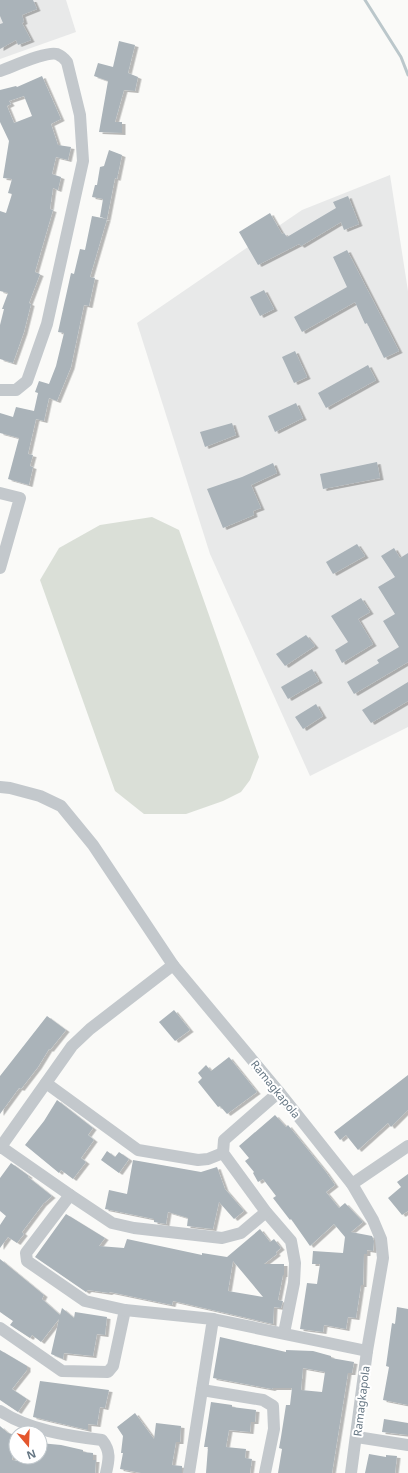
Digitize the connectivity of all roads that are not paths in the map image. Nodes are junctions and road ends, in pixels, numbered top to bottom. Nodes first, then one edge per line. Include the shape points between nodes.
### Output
1 (0, 71) edge
2 (0, 390) edge
3 (0, 493) edge
4 (0, 568) edge
5 (0, 788) edge
6 (173, 965) junction
7 (46, 1083) junction
8 (279, 1092) junction
9 (408, 1146) edge
10 (0, 1148) edge
11 (223, 1153) junction
12 (352, 1184) junction
13 (70, 1195) junction
14 (266, 1212) junction
15 (125, 1310) junction
16 (213, 1320) junction
17 (0, 1328) edge
18 (284, 1333) junction
19 (367, 1351) junction
20 (202, 1390) junction
21 (0, 1411) edge
22 (357, 1437) junction
23 (408, 1445) edge
24 (106, 1473) edge
25 (188, 1473) edge
26 (265, 1473) edge
27 (351, 1473) edge

1 - 2 street via 46,55 56,54 63,57 67,62 80,115 83,161 47,324 27,381 16,390
3 - 4 street via 20,498
5 - 6 street, Ramagkapola via 40,796 61,806 92,845
6 - 7 street via 80,1038
6 - 8 street, Ramagkapola
7 - 10 street
7 - 11 street via 138,1150 198,1160
8 - 11 street via 224,1140
8 - 12 street, Ramagkapola
9 - 12 street
10 - 13 street
11 - 14 street
12 - 19 street, Ramagkapola via 374,1220 381,1239 383,1258
13 - 14 street via 112,1223 222,1238 241,1233
13 - 15 street via 26,1254 27,1261 80,1300
14 - 18 street via 291,1241 295,1263 294,1283
15 - 16 street
15 - 17 street via 113,1366 108,1372 62,1371
16 - 18 street
16 - 20 street
18 - 19 street
19 - 22 street, Ramagkapola
20 - 25 street
20 - 26 street via 263,1400 273,1406 274,1429
21 - 24 street via 11,1418 37,1427 102,1440 109,1452
22 - 23 street
22 - 27 street, Ramagkapola

